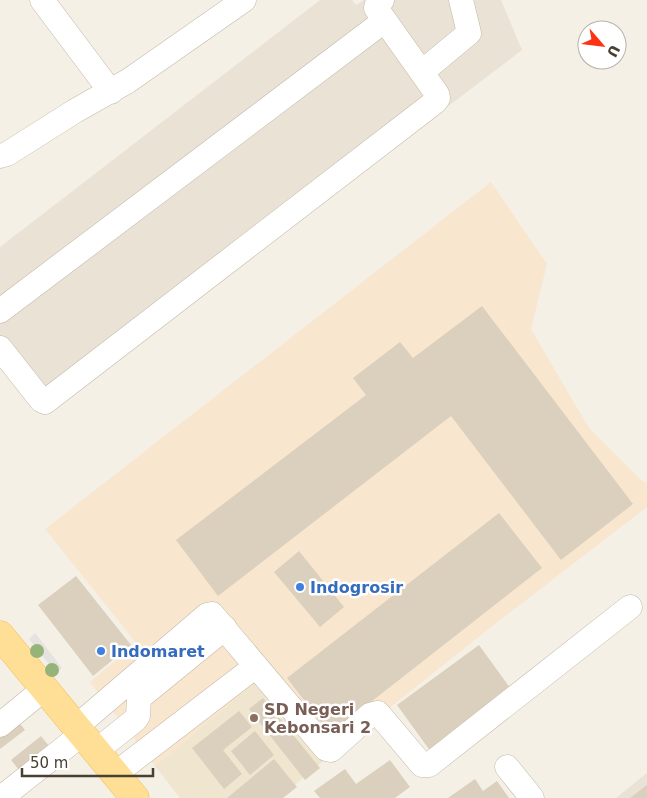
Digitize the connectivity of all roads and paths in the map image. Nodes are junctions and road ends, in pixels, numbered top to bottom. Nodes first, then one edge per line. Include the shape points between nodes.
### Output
1 (42, 0) edge
2 (461, 0) edge
3 (231, 4) edge
4 (383, 10) edge
5 (422, 72) junction
6 (111, 92) junction
7 (0, 156) edge
8 (0, 312) edge
9 (0, 348) edge
10 (630, 607) dead end
11 (224, 628) junction
12 (2, 644) edge
13 (256, 666) junction
14 (44, 689) junction
15 (0, 725) edge
16 (85, 737) junction
17 (507, 767) dead end
18 (115, 774) junction
19 (0, 798) edge
20 (134, 798) edge
21 (532, 798) edge

1 - 6 street
2 - 5 street via 469,33
3 - 6 street
4 - 5 street
4 - 8 street via 199,159
5 - 9 street via 437,94 435,102 45,402
6 - 7 street
10 - 13 street via 425,766 376,712 331,750 326,749
11 - 13 street
11 - 16 street via 139,698 135,720
11 - 16 street via 212,614 207,615
12 - 14 main road
13 - 18 street
14 - 15 street
14 - 16 main road
16 - 18 main road
16 - 19 street
17 - 21 street
18 - 20 main road

